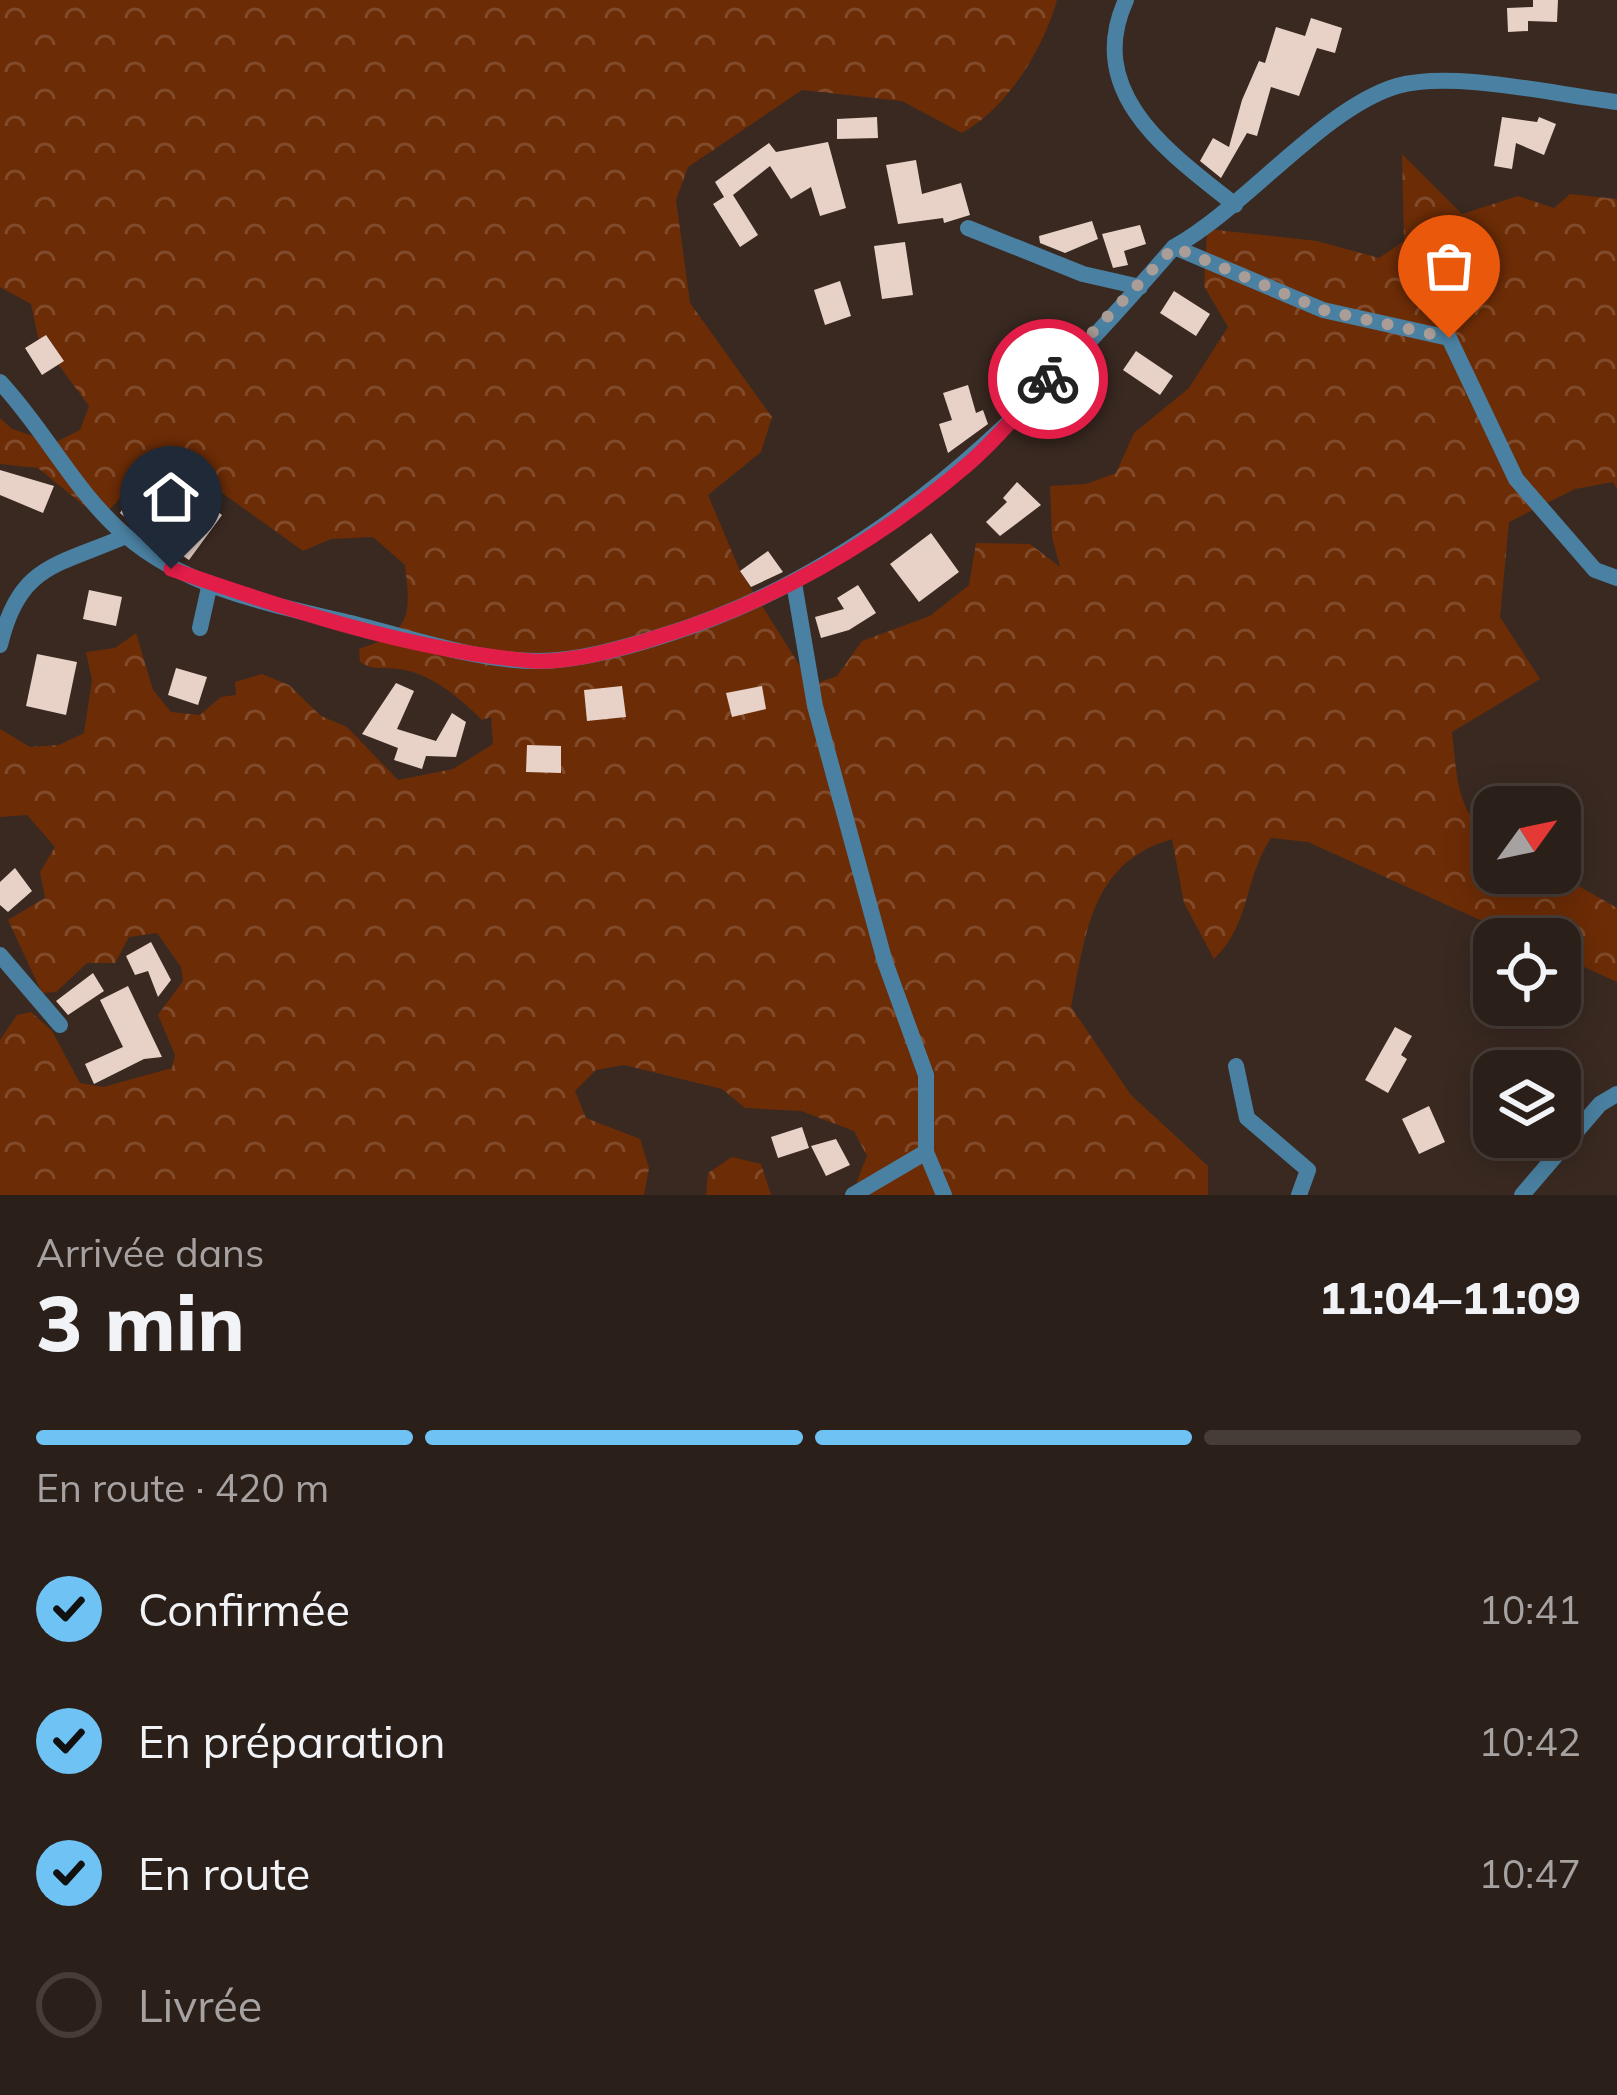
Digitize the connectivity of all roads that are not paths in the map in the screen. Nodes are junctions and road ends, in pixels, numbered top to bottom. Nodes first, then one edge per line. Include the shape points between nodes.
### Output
1 (1126, 0) edge
2 (1617, 102) edge
3 (1235, 205) junction
4 (968, 228) dead end
5 (1174, 247) junction
6 (1140, 287) junction
7 (0, 382) edge
8 (126, 536) junction
9 (1617, 578) edge
10 (210, 583) junction
11 (794, 583) junction
12 (200, 628) dead end
13 (0, 645) edge
14 (0, 955) edge
15 (60, 1024) dead end
16 (1236, 1066) dead end
17 (1617, 1094) edge
18 (926, 1153) junction
19 (853, 1195) edge
20 (944, 1195) edge
21 (1299, 1195) edge
22 (1522, 1195) edge

1 - 3 street via 1113,28 1117,75 1148,133
2 - 3 street via 1453,83 1397,86 1340,118
3 - 5 street
4 - 6 street via 1083,274
5 - 6 street
5 - 9 street via 1323,310 1449,338 1516,479 1595,570
6 - 11 street via 970,463 888,527
7 - 8 street via 41,426 80,491
8 - 10 street via 171,569
8 - 13 street via 25,583
10 - 11 street via 432,643 538,661 711,622
10 - 12 street
11 - 18 street via 820,728 885,962 926,1076
14 - 15 street
16 - 21 street via 1247,1118 1308,1170
17 - 22 street
18 - 19 street
18 - 20 street

